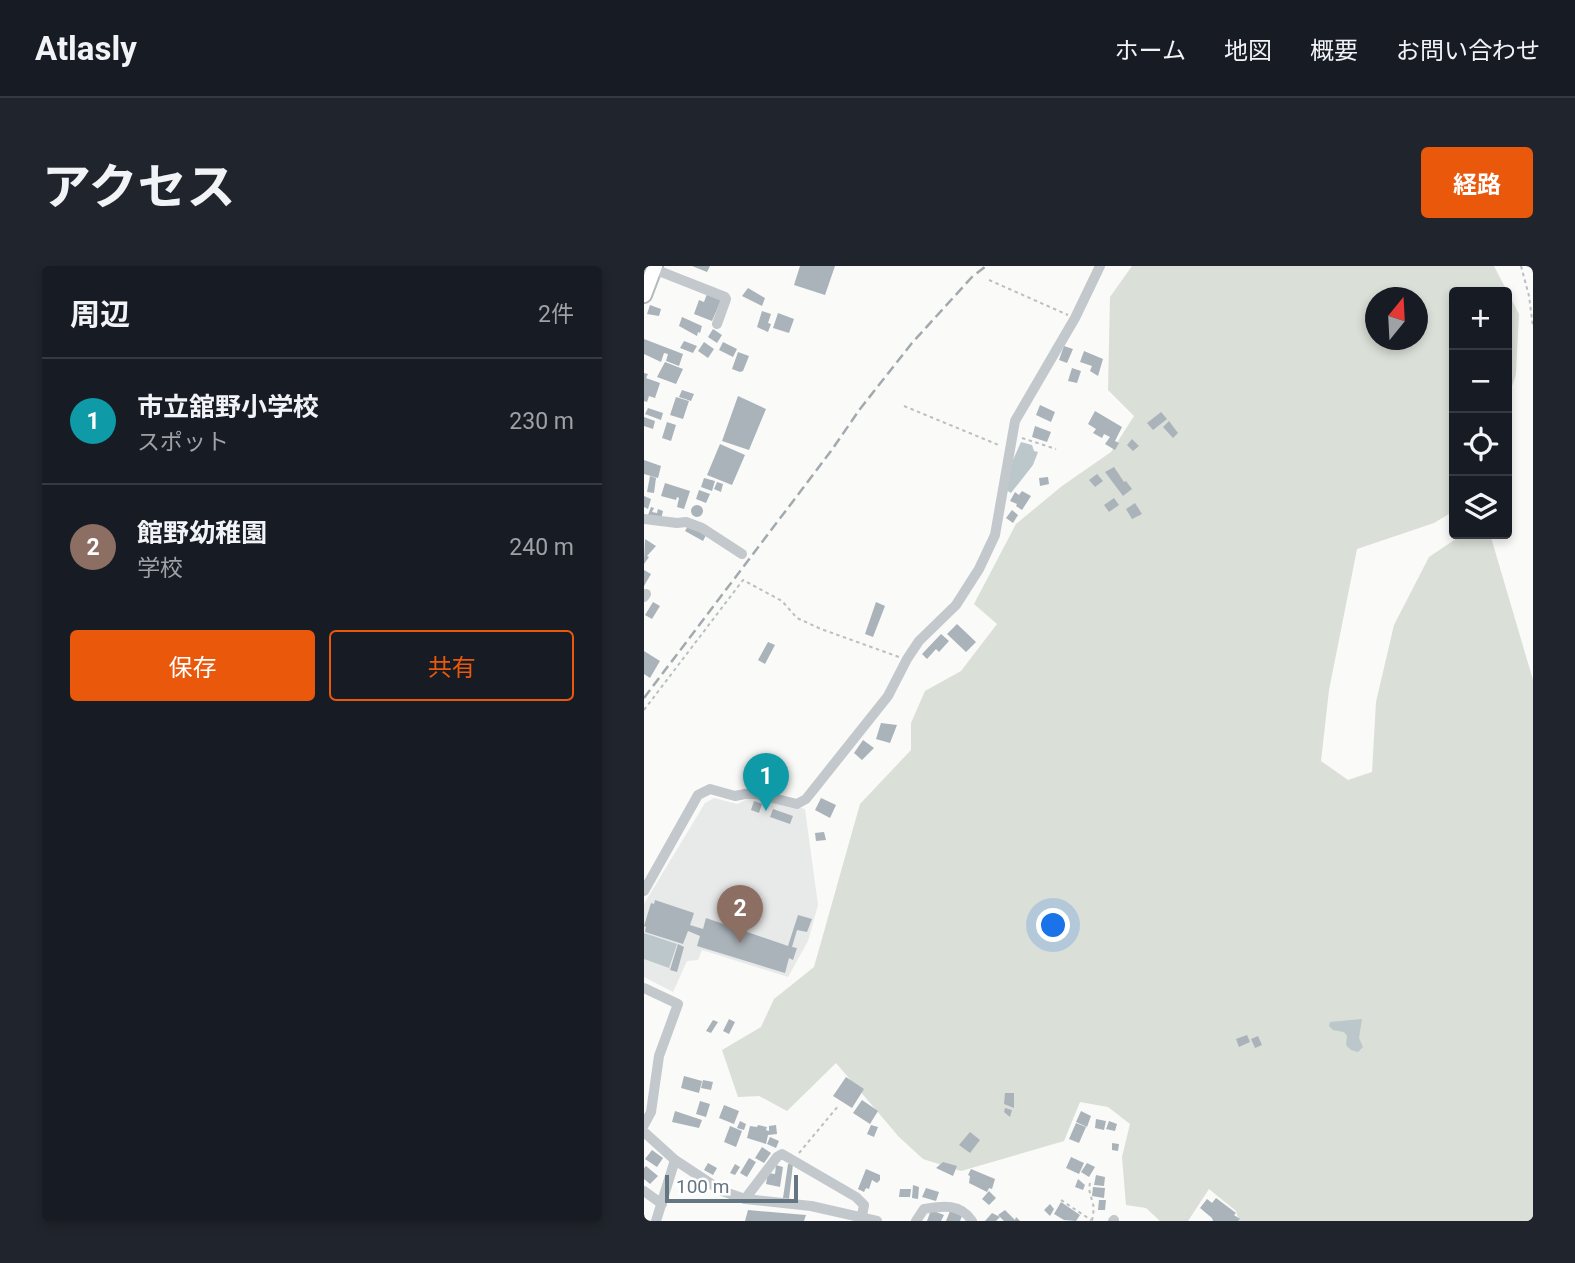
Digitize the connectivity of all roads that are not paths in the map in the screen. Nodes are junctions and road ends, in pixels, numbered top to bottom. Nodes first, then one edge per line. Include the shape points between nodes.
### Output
1 (1100, 266) edge
2 (655, 268) edge
3 (645, 288) edge
4 (717, 324) dead end
5 (644, 519) edge
6 (742, 554) dead end
7 (644, 891) edge
8 (644, 988) edge
9 (644, 1125) edge
10 (644, 1132) edge
11 (675, 1160) junction
12 (644, 1191) edge
13 (745, 1199) junction
14 (662, 1204) junction
15 (862, 1216) junction
16 (656, 1221) edge
17 (877, 1221) edge
18 (916, 1221) edge
19 (972, 1221) edge

1 - 7 street via 1020,410 1011,435 995,535 956,605 919,641 888,696 806,799 797,804 710,789 698,795
2 - 3 highway
2 - 4 street via 724,297
5 - 6 street via 702,527
8 - 9 street via 678,1004 659,1056 651,1112
10 - 11 street
11 - 13 street via 722,1191
11 - 14 street
12 - 14 street
13 - 15 street
13 - 15 street via 782,1154 856,1197 864,1205
14 - 16 street
15 - 17 street
18 - 19 street via 924,1209 952,1207

